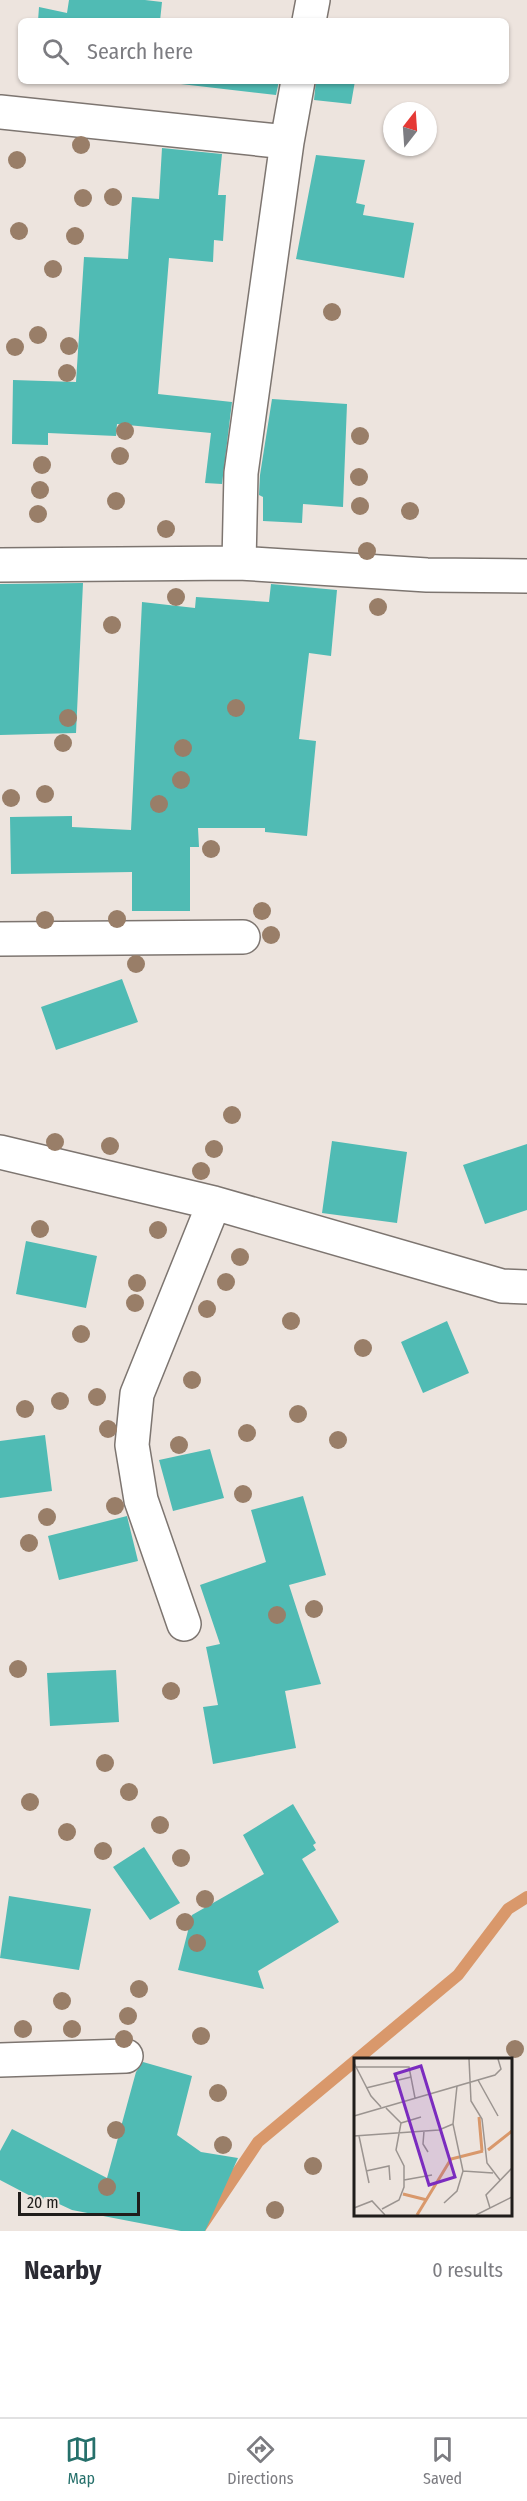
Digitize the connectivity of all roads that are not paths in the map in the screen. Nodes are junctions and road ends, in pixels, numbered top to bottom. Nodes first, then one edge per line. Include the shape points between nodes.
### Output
1 (313, 0) edge
2 (310, 18) edge
3 (297, 84) edge
4 (0, 112) edge
5 (287, 142) junction
6 (239, 563) junction
7 (0, 565) edge
8 (527, 576) edge
9 (243, 937) dead end
10 (0, 939) edge
11 (0, 1152) edge
12 (214, 1203) junction
13 (527, 1287) edge
14 (184, 1624) dead end
15 (126, 2056) dead end
16 (0, 2060) edge

1 - 2 street
3 - 5 street
4 - 5 street
5 - 6 street via 242,473
6 - 7 street
6 - 8 street via 427,575
9 - 10 street
11 - 12 street
12 - 13 street via 502,1286
12 - 14 street via 137,1394 132,1444 141,1500
15 - 16 street

